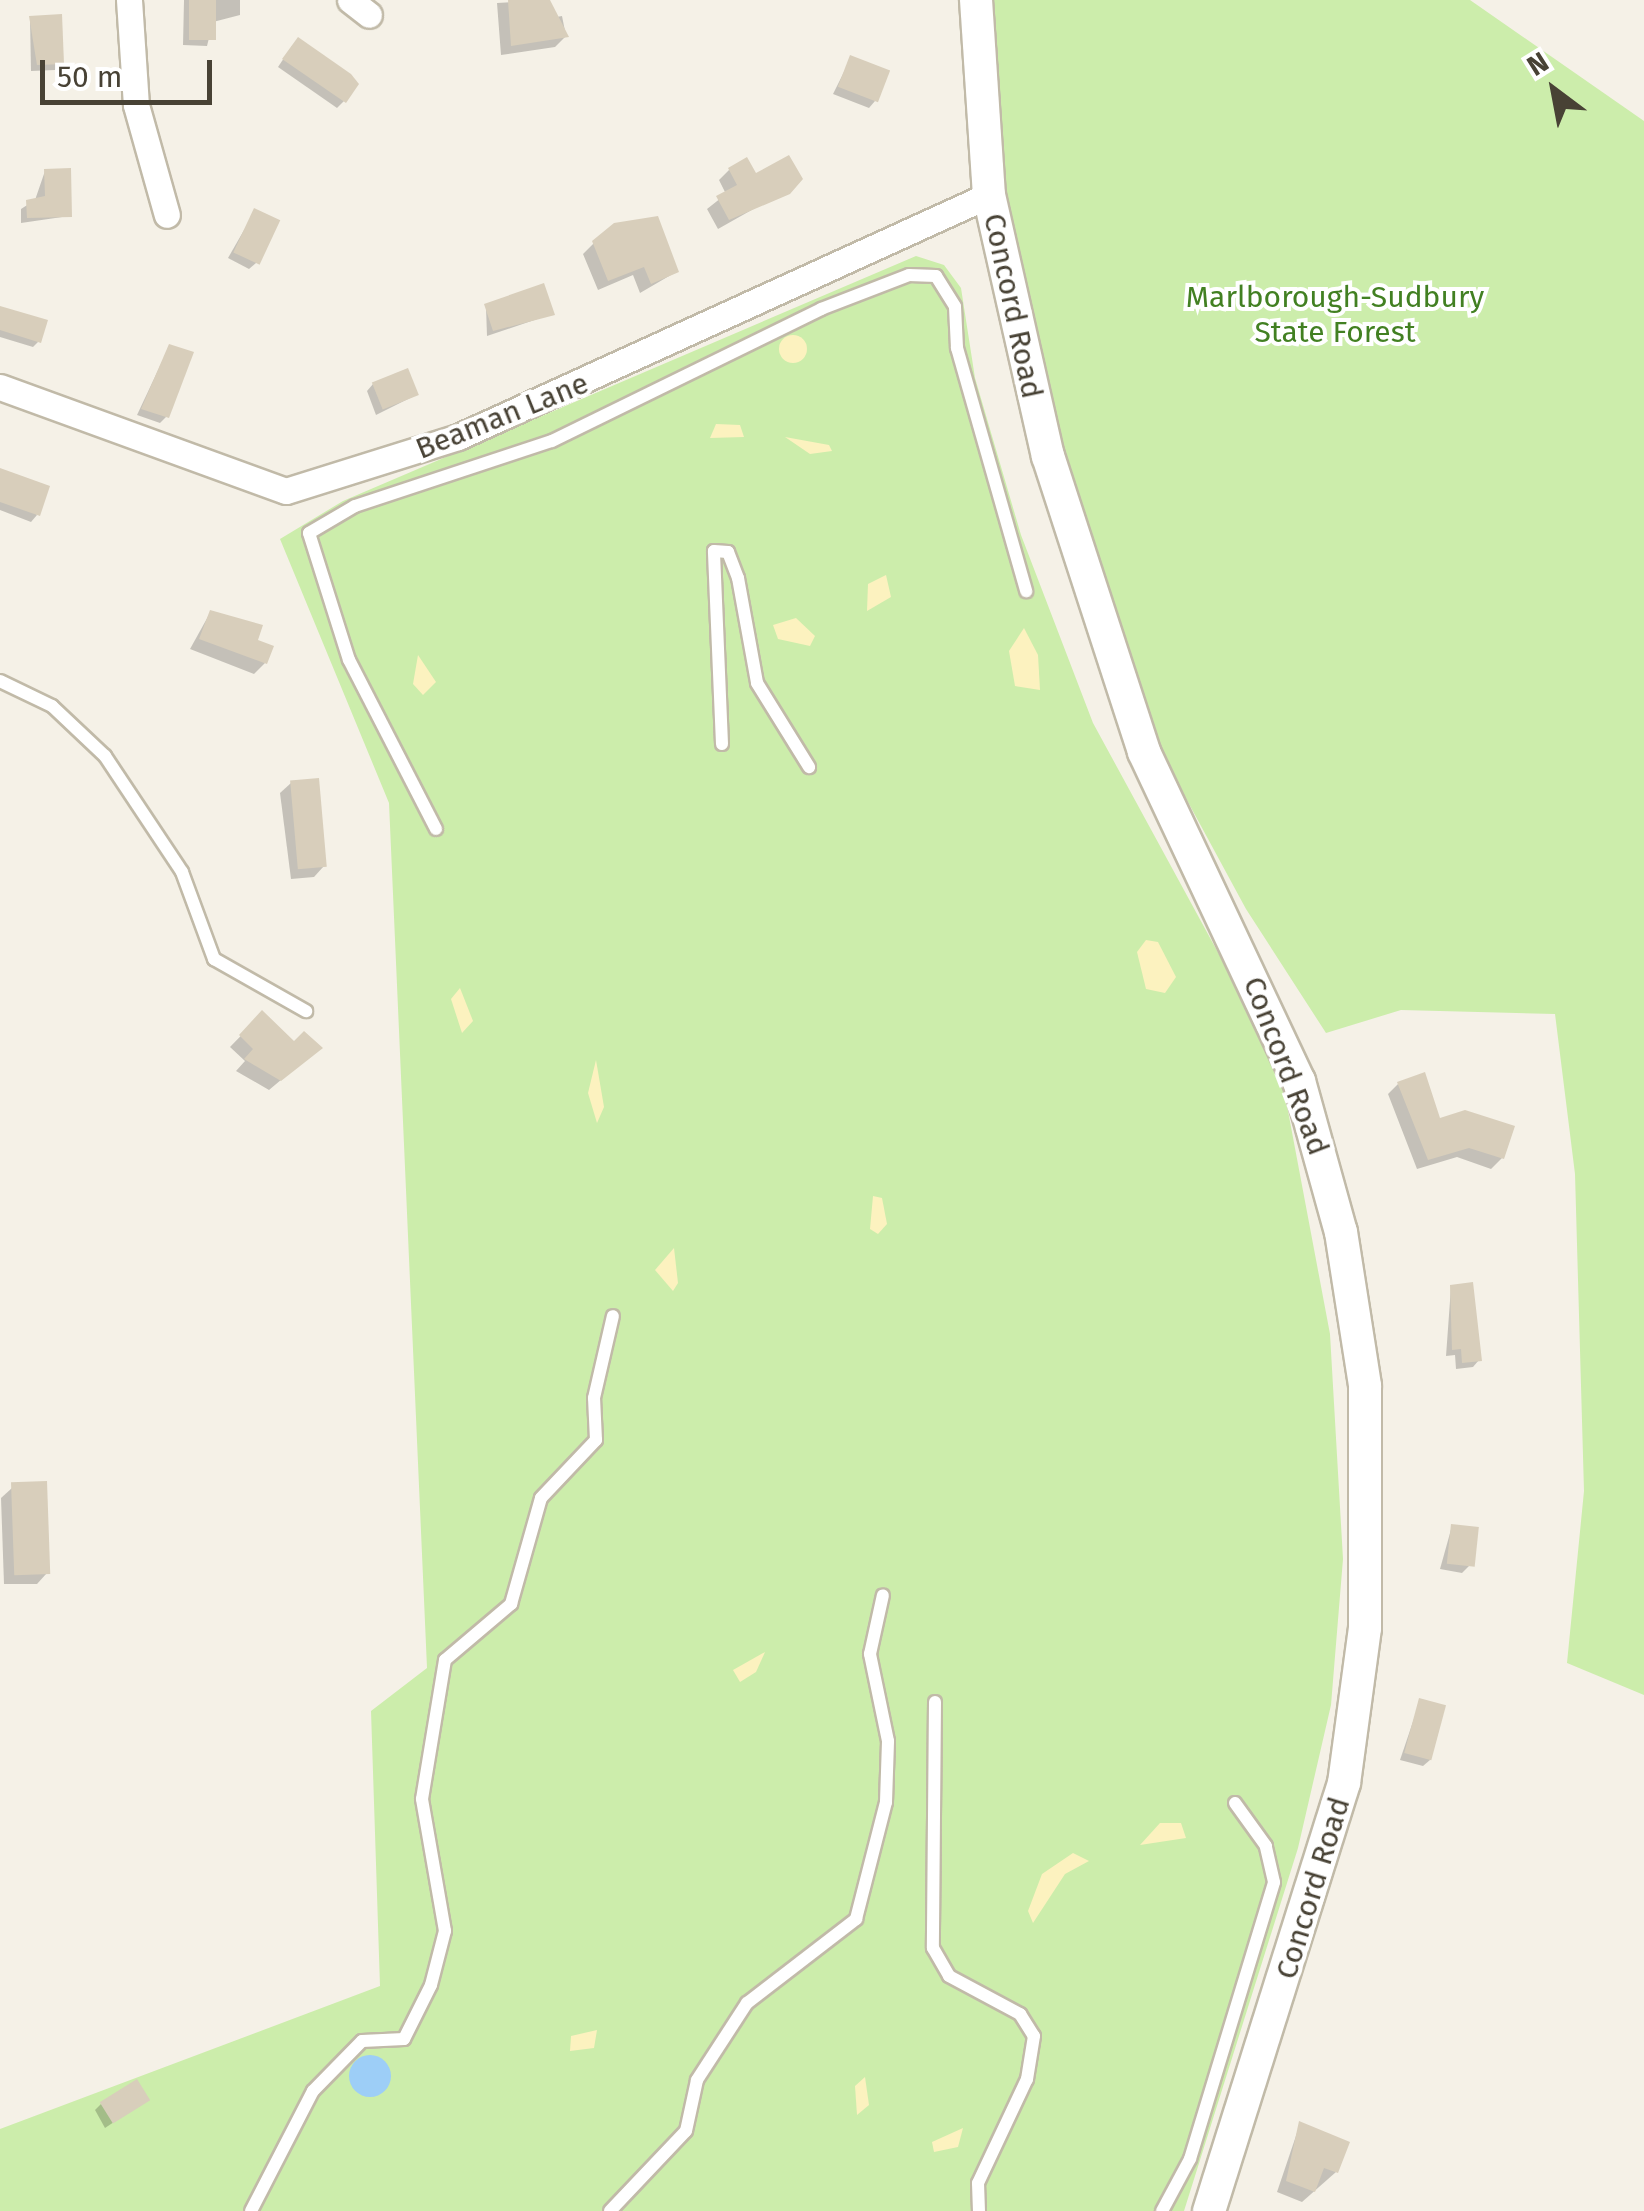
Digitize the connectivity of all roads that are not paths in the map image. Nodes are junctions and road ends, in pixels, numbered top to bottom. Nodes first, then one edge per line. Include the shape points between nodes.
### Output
1 (129, 0) edge
2 (976, 0) edge
3 (989, 195) junction
4 (167, 216) dead end
5 (0, 388) edge
6 (1026, 592) dead end
7 (0, 681) edge
8 (722, 744) dead end
9 (808, 768) dead end
10 (436, 829) dead end
11 (306, 1012) dead end
12 (612, 1316) dead end
13 (882, 1596) dead end
14 (934, 1702) dead end
15 (1235, 1803) dead end
16 (251, 2211) edge
17 (610, 2211) edge
18 (979, 2211) edge
19 (1162, 2211) edge
20 (1209, 2211) edge

1 - 4 street via 136,105
2 - 3 street, Concord Road
3 - 5 street, Beaman Lane via 458,437 286,492
3 - 20 street, Concord Road via 1035,406 1110,654 1316,1131 1365,1386 1365,1628 1344,1783
6 - 10 lane via 957,348 955,307 936,276 909,275 822,309 552,442 355,506 309,534 348,660
7 - 11 lane via 52,706 105,756 182,872 214,959
8 - 9 lane via 714,551 728,552 738,578 757,683
12 - 16 lane via 594,1398 596,1440 541,1498 511,1604 444,1660 422,1800 445,1931 431,1984 404,2038 362,2041 321,2080
13 - 17 lane via 870,1654 888,1742 886,1802 856,1919 747,2002 697,2080 686,2132
14 - 18 lane via 933,1948 949,1976 1020,2014 1034,2036 1027,2079 978,2183
15 - 19 lane via 1266,1846 1274,1882 1190,2159

